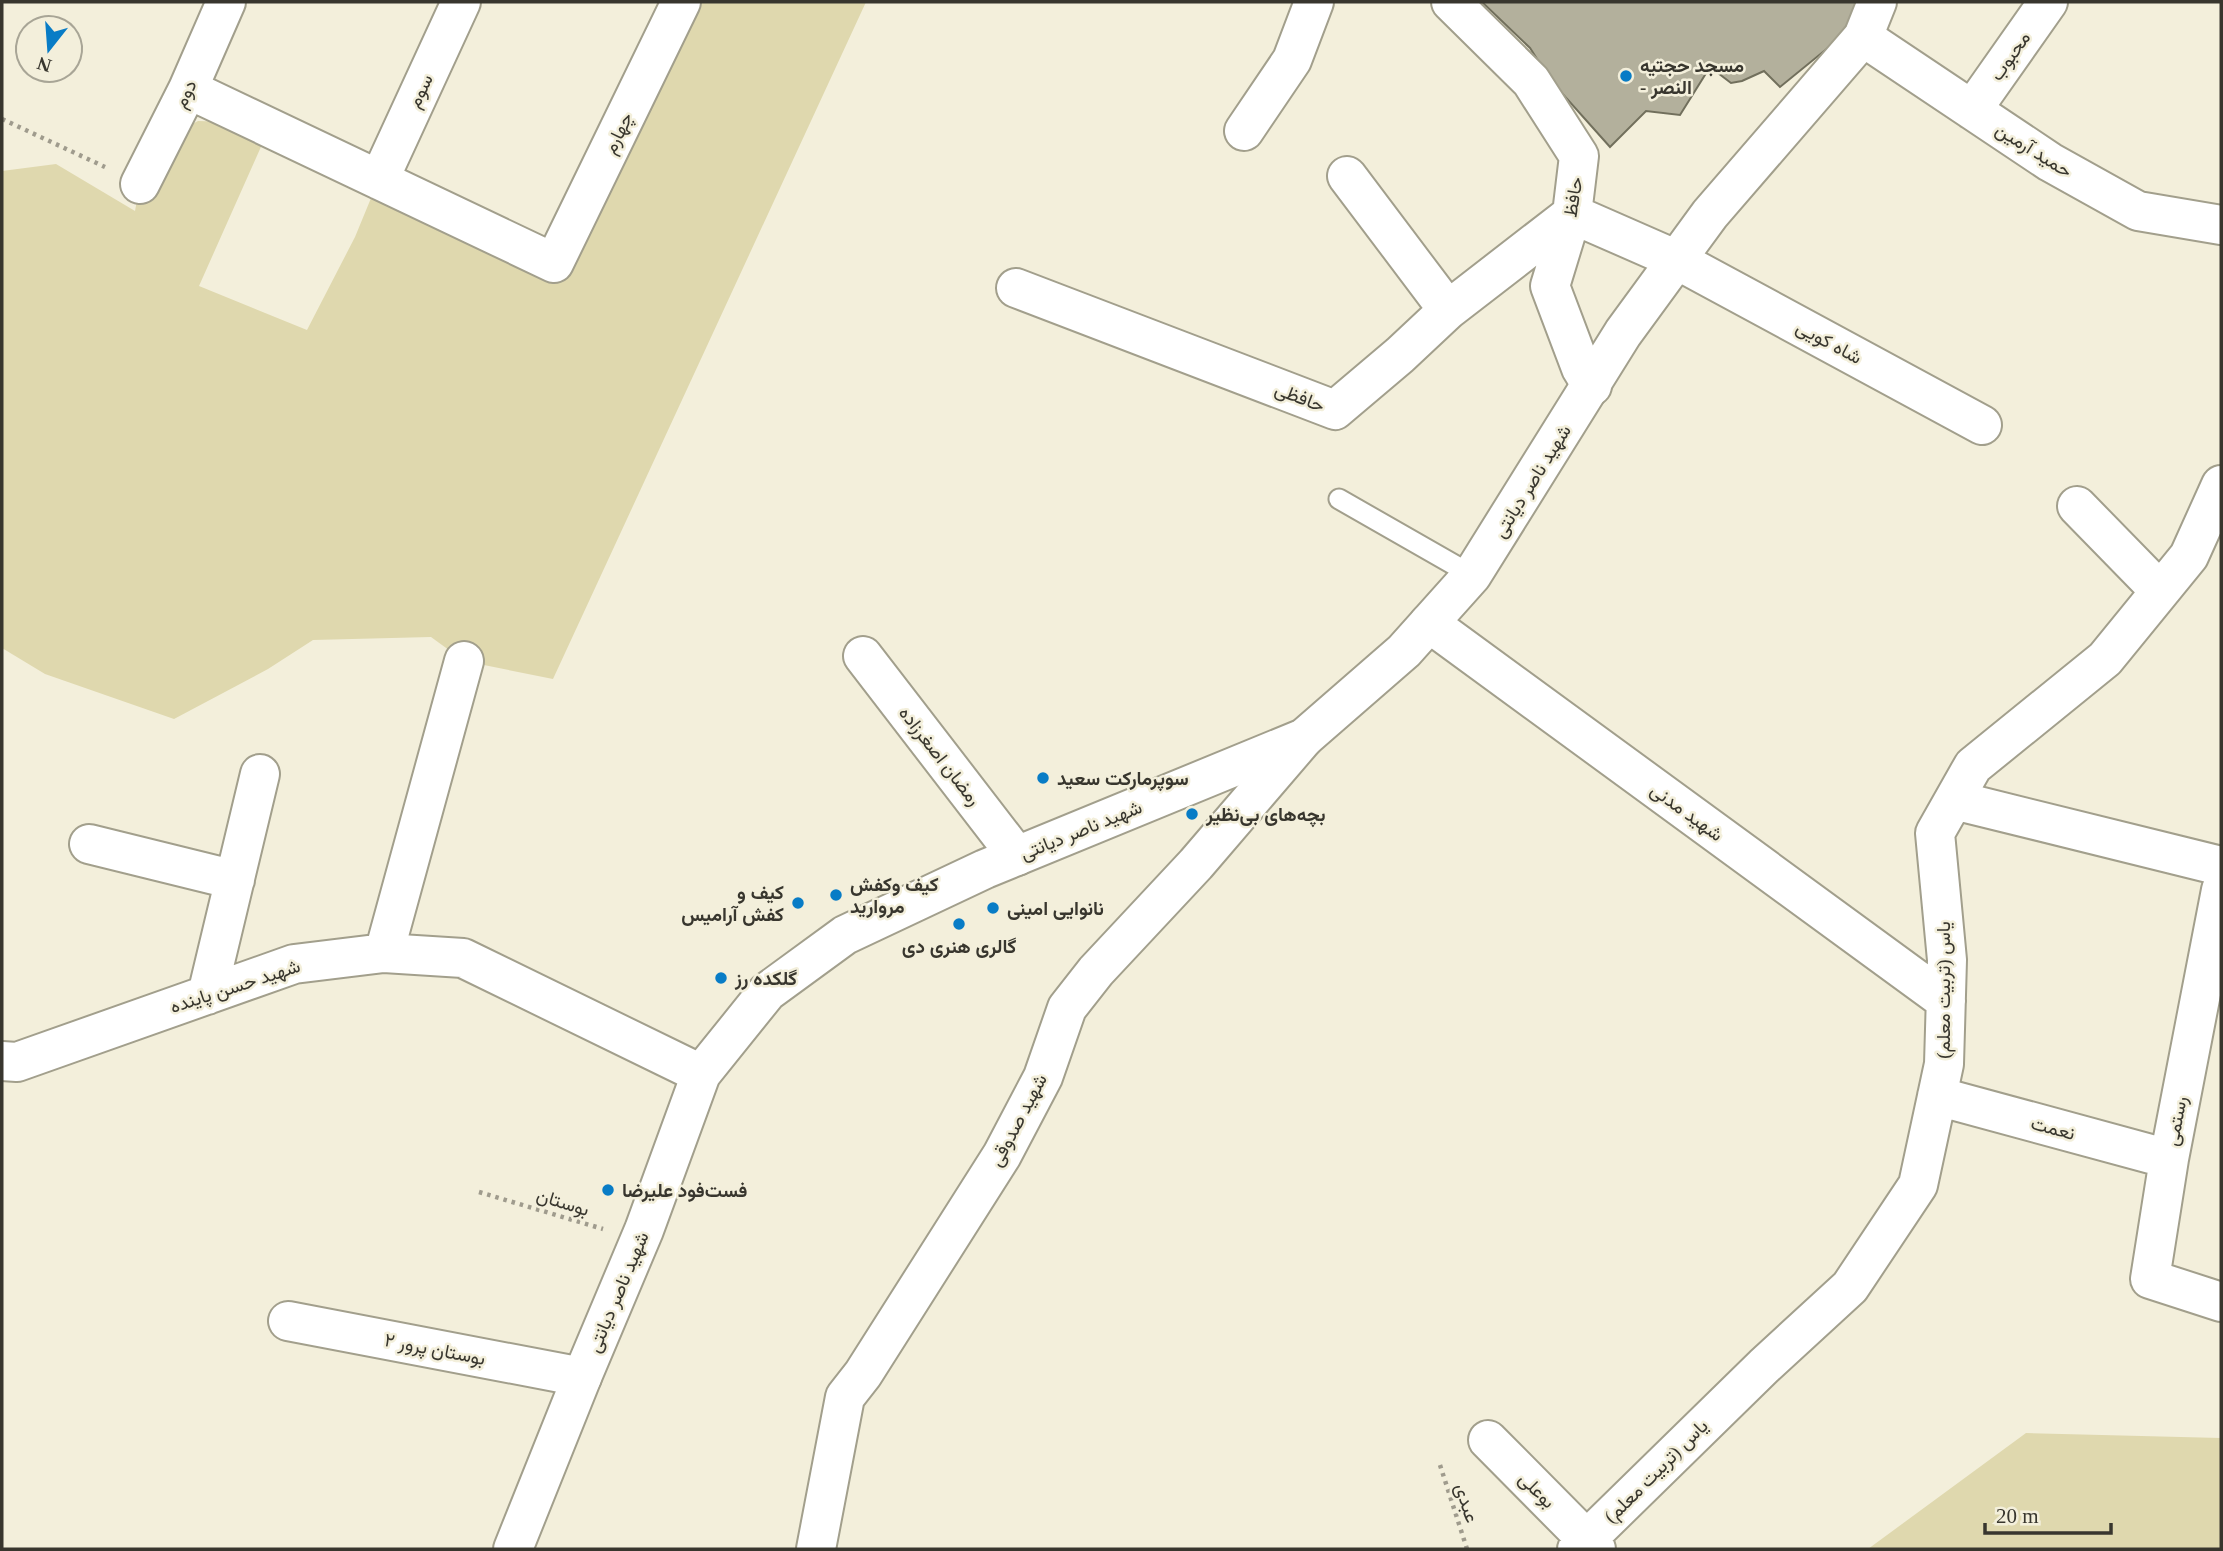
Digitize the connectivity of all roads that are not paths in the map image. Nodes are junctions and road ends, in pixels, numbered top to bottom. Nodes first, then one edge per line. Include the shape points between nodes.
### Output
1 (226, 2) edge
2 (461, 2) edge
3 (681, 2) edge
4 (1314, 2) edge
5 (1451, 2) edge
6 (1877, 2) edge
7 (2048, 2) edge
8 (1863, 37) junction
9 (188, 89) junction
10 (1972, 110) junction
11 (1244, 131) dead end
12 (1347, 176) dead end
13 (379, 180) junction
14 (141, 184) road end
15 (1572, 214) junction
16 (2221, 225) edge
17 (1677, 260) junction
18 (1016, 288) dead end
19 (1448, 310) junction
20 (1592, 386) junction
21 (1982, 425) dead end
22 (2221, 485) edge
23 (1339, 499) dead end
24 (2077, 506) dead end
25 (1472, 575) junction
26 (2160, 592) junction
27 (1429, 623) junction
28 (863, 656) dead end
29 (464, 661) dead end
30 (1304, 738) junction
31 (260, 774) dead end
32 (1954, 800) junction
33 (89, 844) dead end
34 (1017, 856) junction
35 (2221, 866) edge
36 (235, 880) junction
37 (2221, 890) edge
38 (384, 953) junction
39 (207, 995) junction
40 (1946, 1001) junction
41 (2, 1061) edge
42 (701, 1074) junction
43 (1937, 1096) junction
44 (2169, 1159) junction
45 (2221, 1302) edge
46 (288, 1321) dead end
47 (582, 1377) junction
48 (1488, 1440) dead end
49 (1587, 1546) edge
50 (513, 1549) edge
51 (816, 1549) edge

1 - 9 street, دوم
2 - 13 street, سوم
3 - 13 street, چهارم via 554,263
4 - 11 street via 1293,60
5 - 15 street, حافظ via 1531,81 1579,156
6 - 8 street, شهید ناصر دیانتی
7 - 10 street, محبوب
8 - 10 street, حمید آرمین
8 - 17 street, شهید ناصر دیانتی via 1710,214
9 - 13 street
9 - 14 street, دوم
10 - 16 street, حمید آرمین via 2050,162 2138,211
12 - 19 street
15 - 17 street, شاه کویی
15 - 19 street, حافظی
15 - 20 street, حافظ via 1550,286
17 - 20 street, شهید ناصر دیانتی via 1623,333
17 - 21 street, شاه کویی
18 - 19 street, حافظی via 1335,410
20 - 25 street, شهید ناصر دیانتی
22 - 26 street, یاس (تربیت معلم) via 2189,556
23 - 25 lane
24 - 26 street
25 - 27 street, شهید ناصر دیانتی
26 - 32 street, یاس (تربیت معلم) via 2105,660 1973,766
27 - 30 street, شهید ناصر دیانتی via 1404,651
27 - 40 street, شهید مدنی
28 - 34 street, رمضان اصغرزاده
29 - 38 street
30 - 34 street, شهید ناصر دیانتی
30 - 51 street, شهید صدوقی via 1067,1008 1043,1077 1002,1154 845,1397
31 - 36 street
32 - 35 street
32 - 40 street, یاس (تربیت معلم) via 1936,833
33 - 36 street
34 - 42 street, شهید ناصر دیانتی via 845,935 767,992
36 - 39 street
37 - 44 street, رستمی
38 - 39 street, شهید حسن پاینده via 294,964
38 - 42 street, شهید حسن پاینده via 463,957
39 - 41 street, شهید حسن پاینده via 18,1062
40 - 43 street, یاس (تربیت معلم) via 1944,1064
42 - 47 street, شهید ناصر دیانتی via 640,1240
43 - 44 street, نعمت
43 - 49 street, یاس (تربیت معلم) via 1917,1185 1850,1287 1764,1366
44 - 45 street, رستمی via 2150,1279
46 - 47 street, بوستان پرور ۲
47 - 50 street, شهید ناصر دیانتی
48 - 49 street, بوعلی

